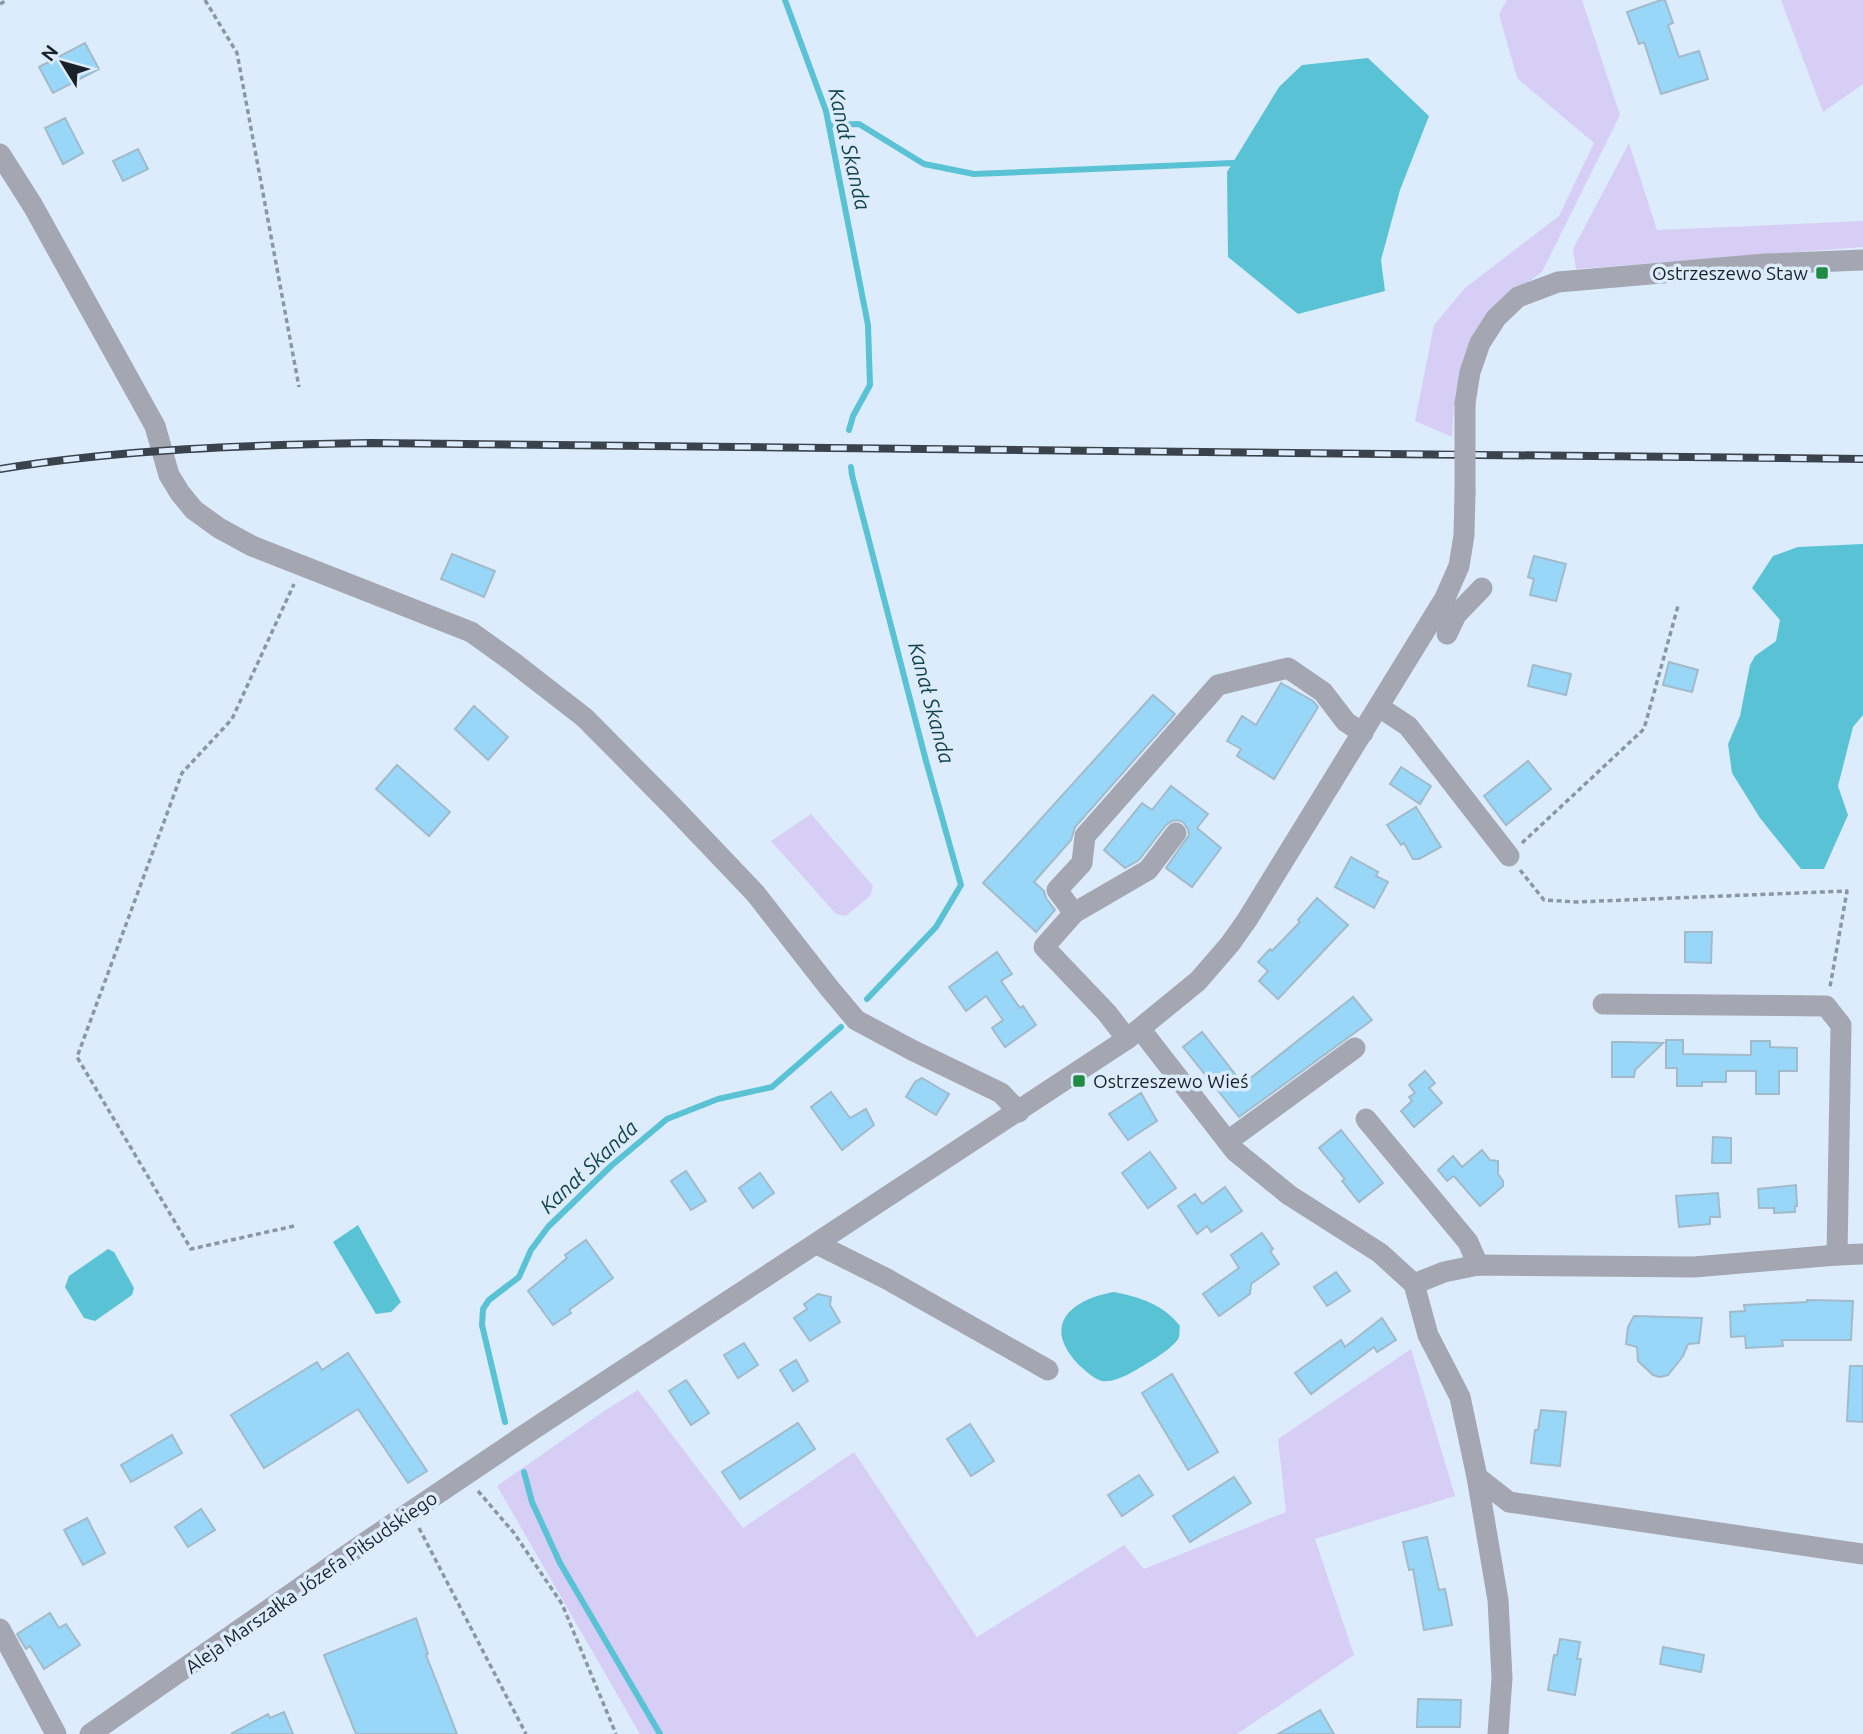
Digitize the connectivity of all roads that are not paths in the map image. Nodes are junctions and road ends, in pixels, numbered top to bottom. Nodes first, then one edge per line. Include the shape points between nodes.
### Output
1 (0, 153) edge
2 (1863, 260) edge
3 (1482, 588) dead end
4 (1446, 620) junction
5 (1379, 707) junction
6 (1363, 733) junction
7 (1176, 833) dead end
8 (1509, 856) road end
9 (1074, 913) junction
10 (1603, 1004) dead end
11 (1134, 1034) junction
12 (1354, 1048) dead end
13 (1019, 1112) junction
14 (1366, 1119) dead end
15 (1228, 1141) junction
16 (817, 1244) junction
17 (1863, 1254) edge
18 (1837, 1255) junction
19 (1478, 1265) junction
20 (1414, 1284) junction
21 (1048, 1370) dead end
22 (1477, 1477) junction
23 (1863, 1554) edge
24 (0, 1629) edge
25 (56, 1734) edge
26 (90, 1734) edge
27 (1498, 1734) edge

1 - 13 street via 155,425 169,475 194,510 252,546 471,632 513,662 585,718 674,808 755,893 856,1020 1001,1093
2 - 4 street, bridge via 1558,282 1518,297 1496,318 1480,343 1470,372 1465,403 1464,534 1459,566 1445,598
3 - 4 street
4 - 5 street, Aleja Marszałka Józefa Piłsudskiego
5 - 6 street, Aleja Marszałka Józefa Piłsudskiego
5 - 8 street via 1408,726
6 - 9 street via 1346,722 1323,692 1288,668 1218,685 1085,836 1082,863 1056,890
6 - 11 street, Aleja Marszałka Józefa Piłsudskiego via 1230,944 1198,981
7 - 9 street via 1148,870
9 - 11 street via 1044,947 1107,1013
10 - 18 street via 1826,1006 1842,1025
11 - 13 street, Aleja Marszałka Józefa Piłsudskiego
11 - 15 street
12 - 15 street
13 - 16 street, Aleja Marszałka Józefa Piłsudskiego
14 - 19 street via 1468,1242
15 - 20 street via 1289,1195 1380,1253
16 - 21 street
16 - 26 street, Aleja Marszałka Józefa Piłsudskiego via 410,1512
17 - 18 street
18 - 19 street via 1694,1267
19 - 20 street
20 - 22 street via 1428,1335 1460,1397
22 - 23 street via 1509,1502
22 - 27 street via 1498,1600 1502,1678
24 - 25 street

